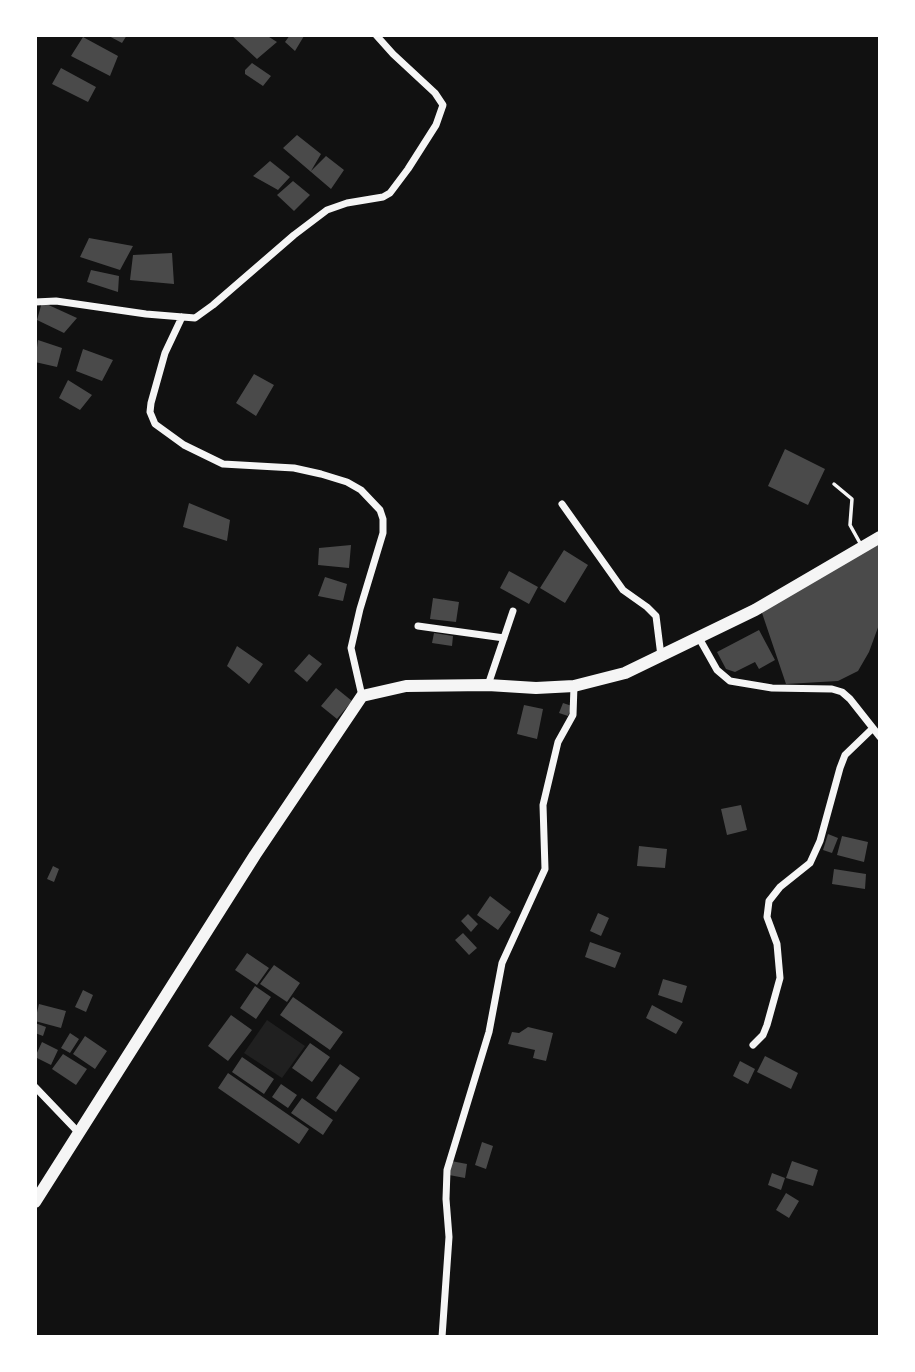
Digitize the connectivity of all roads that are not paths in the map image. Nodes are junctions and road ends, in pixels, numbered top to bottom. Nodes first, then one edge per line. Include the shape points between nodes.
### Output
1 (376, 35) edge
2 (35, 302) edge
3 (182, 317) junction
4 (834, 484) dead end
5 (562, 504) dead end
6 (880, 537) edge
7 (864, 548) junction
8 (513, 611) dead end
9 (418, 626) dead end
10 (504, 638) junction
11 (699, 638) junction
12 (661, 657) junction
13 (488, 685) junction
14 (574, 686) junction
15 (362, 696) junction
16 (872, 729) junction
17 (880, 737) edge
18 (753, 1045) dead end
19 (35, 1087) edge
20 (79, 1133) junction
21 (35, 1202) edge
22 (442, 1337) edge

1 - 3 street via 443,105 408,169 390,193 327,210 202,314
2 - 3 street
3 - 15 street via 165,353 151,403 155,424 223,464 293,468 347,482 380,510 383,533 351,648
4 - 7 lane via 852,499 850,525
5 - 12 street via 623,590 656,616
6 - 7 main road
7 - 11 main road
8 - 10 street
9 - 10 street
10 - 13 street
11 - 12 main road
11 - 16 street via 717,670 730,681 842,692
12 - 14 main road via 625,673
13 - 14 main road
13 - 15 main road via 406,686
14 - 22 street via 573,715 558,742 543,805 545,869 502,963 489,1032 447,1170 449,1237
15 - 20 main road
16 - 17 street
16 - 18 street via 851,748 840,768 810,863 769,901 767,916 780,978 763,1035
19 - 20 street
20 - 21 main road

